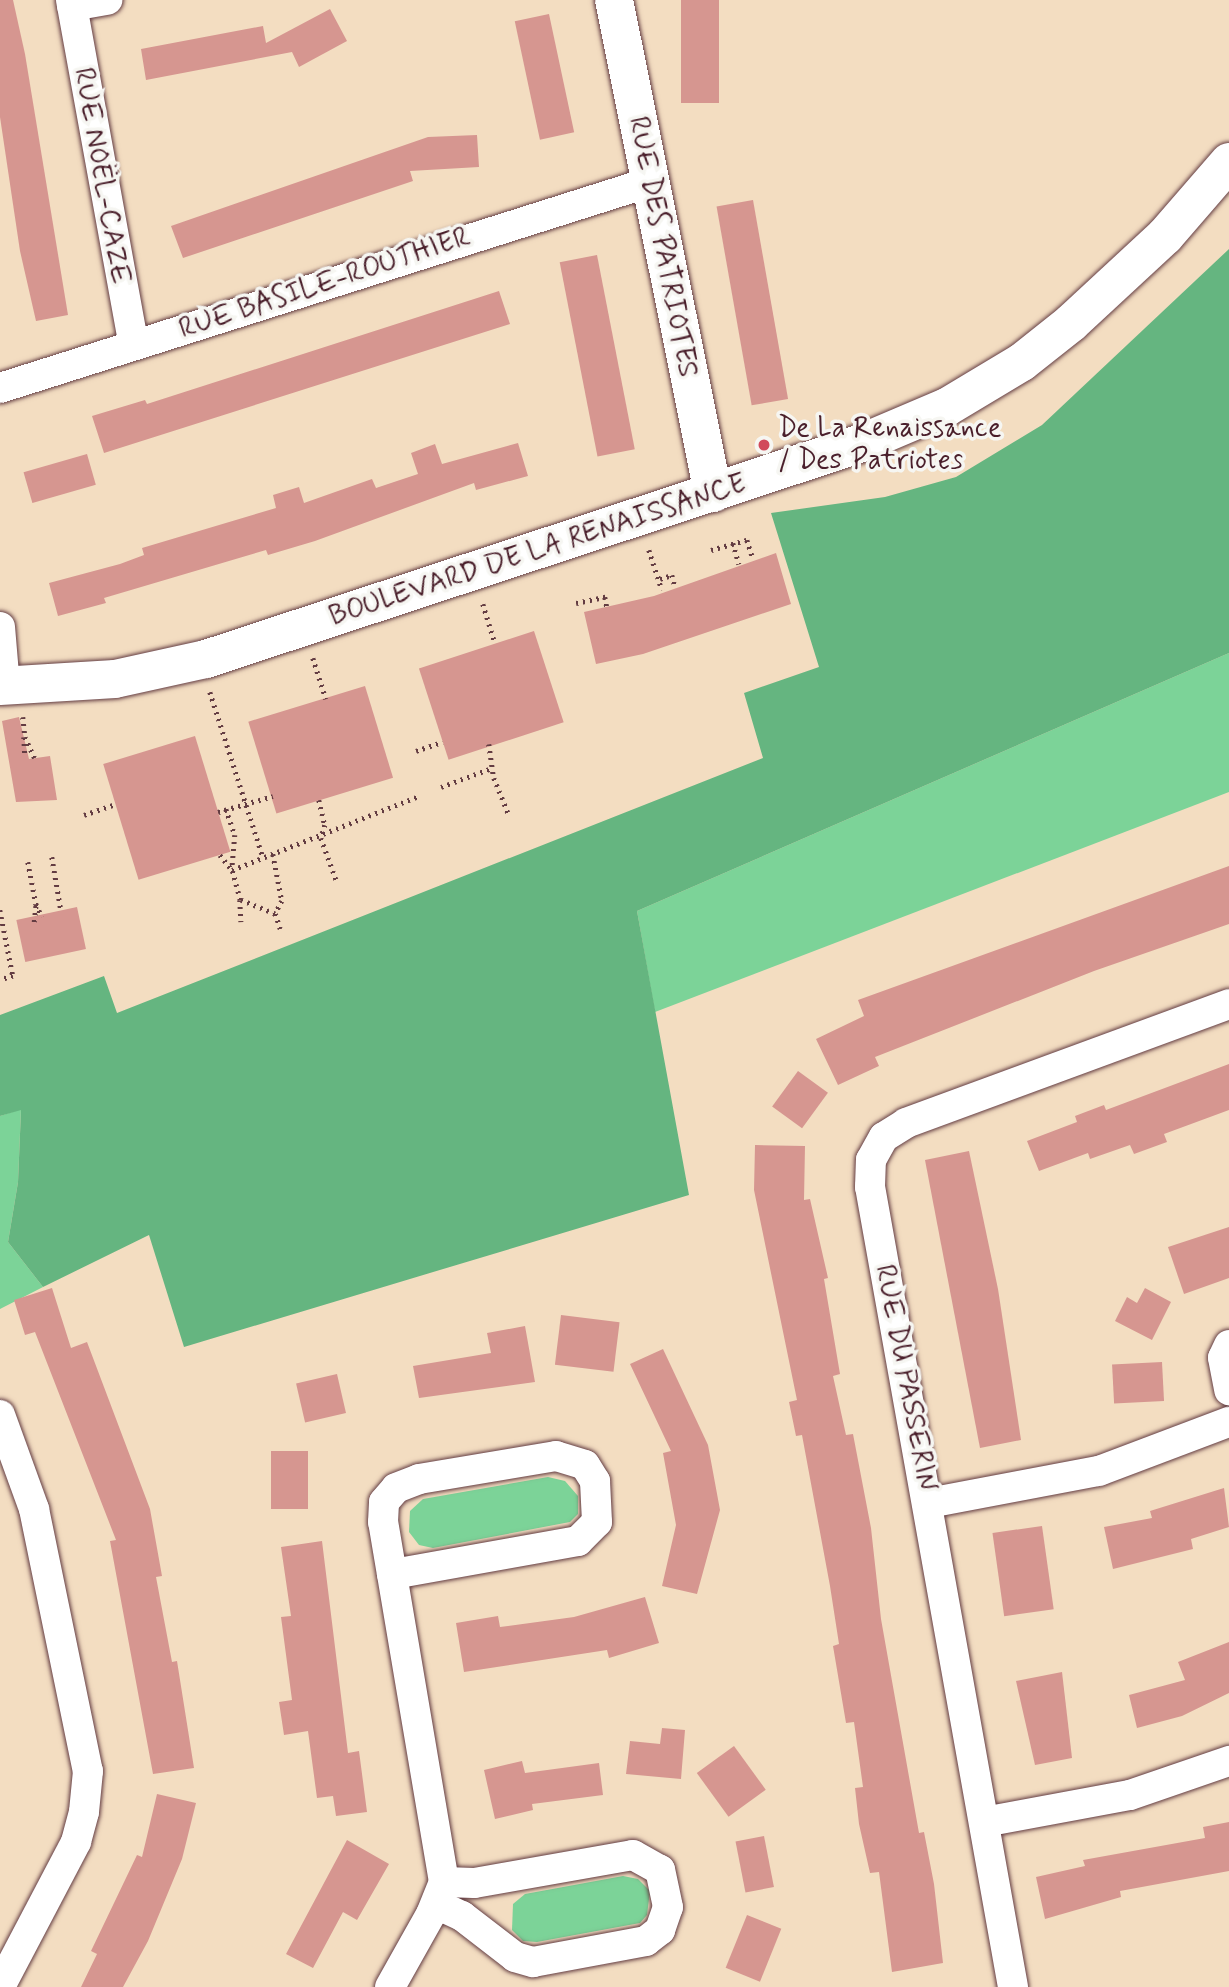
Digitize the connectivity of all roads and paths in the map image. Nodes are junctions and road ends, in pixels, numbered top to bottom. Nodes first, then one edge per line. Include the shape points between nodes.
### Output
1 (107, 0) edge
2 (614, 0) edge
3 (71, 3) edge
4 (1229, 162) edge
5 (650, 182) junction
6 (134, 345) junction
7 (0, 388) edge
8 (713, 494) junction
9 (733, 544) junction
10 (649, 550) dead end
11 (711, 550) dead end
12 (753, 559) dead end
13 (739, 564) dead end
14 (660, 579) junction
15 (675, 586) dead end
16 (662, 590) dead end
17 (576, 603) dead end
18 (483, 604) dead end
19 (607, 607) dead end
20 (0, 627) edge
21 (495, 643) dead end
22 (313, 658) dead end
23 (210, 690) dead end
24 (9, 696) edge
25 (326, 699) dead end
26 (25, 737) junction
27 (442, 742) dead end
28 (489, 744) dead end
29 (416, 751) dead end
30 (25, 757) dead end
31 (35, 758) dead end
32 (492, 768) junction
33 (441, 787) dead end
34 (273, 796) dead end
35 (419, 796) dead end
36 (319, 800) dead end
37 (246, 803) junction
38 (116, 804) dead end
39 (226, 809) junction
40 (218, 812) dead end
41 (508, 813) dead end
42 (85, 815) dead end
43 (322, 834) junction
44 (273, 854) junction
45 (220, 855) dead end
46 (52, 858) dead end
47 (263, 858) junction
48 (28, 862) dead end
49 (232, 870) junction
50 (337, 883) dead end
51 (240, 900) junction
52 (36, 904) junction
53 (0, 910) edge
54 (61, 910) dead end
55 (275, 914) junction
56 (42, 917) dead end
57 (34, 922) dead end
58 (240, 922) dead end
59 (279, 929) dead end
60 (3, 936) edge
61 (2, 978) edge
62 (1229, 1004) edge
63 (1229, 1345) edge
64 (1229, 1390) edge
65 (0, 1415) edge
66 (1229, 1422) edge
67 (12, 1476) edge
68 (929, 1503) junction
69 (392, 1574) junction
70 (1229, 1761) edge
71 (984, 1822) junction
72 (440, 1893) junction
73 (1, 1987) edge
74 (390, 1987) edge
75 (1013, 1987) edge

1 - 3 street, RUE NOËL-CAZE
2 - 5 street, RUE DES PATRIOTES
3 - 6 street, RUE NOËL-CAZE
4 - 8 street, BOULEVARD DE LA RENAISSANCE via 1165,236 1022,362 947,407 862,443
5 - 6 street, RUE BASILE-ROUTHIER
5 - 8 street, RUE DES PATRIOTES
6 - 7 street, RUE BASILE-ROUTHIER
8 - 24 street, BOULEVARD DE LA RENAISSANCE via 206,659
9 - 11 path
9 - 12 path via 747,540
9 - 13 path
10 - 14 path
14 - 15 path via 672,575
14 - 16 path
17 - 19 path via 605,597
18 - 21 path
20 - 24 street
22 - 25 path
23 - 37 path
24 - 26 path
26 - 30 path
26 - 31 path
27 - 29 path
28 - 32 path
32 - 33 path
32 - 41 path
34 - 37 path
35 - 43 path
36 - 43 path
37 - 39 path
37 - 47 path
38 - 42 path
39 - 40 path
39 - 49 path via 235,835
43 - 44 path
43 - 50 path
44 - 47 path
44 - 55 path via 282,901
45 - 49 path
46 - 54 path
47 - 49 path
48 - 52 path
49 - 51 path
51 - 55 path
51 - 58 path
52 - 56 path
52 - 57 path
53 - 60 path
55 - 59 path
60 - 61 path via 13,975
62 - 68 street, RUE DU PASSERIN via 906,1123 878,1144 871,1160 870,1187
63 - 64 street via 1223,1359
65 - 67 street
66 - 68 street via 1099,1471
67 - 73 street via 78,1709 87,1784 85,1812 69,1858
68 - 71 street, RUE DU PASSERIN
69 - 69 street via 578,1541 597,1522 595,1481 585,1465 556,1456 419,1479 396,1488 383,1511
69 - 72 street
70 - 71 street via 1130,1795
71 - 75 street, RUE DU PASSERIN
72 - 72 street via 515,1957 533,1962 646,1941 660,1930 668,1907 660,1870 632,1855
72 - 74 street

